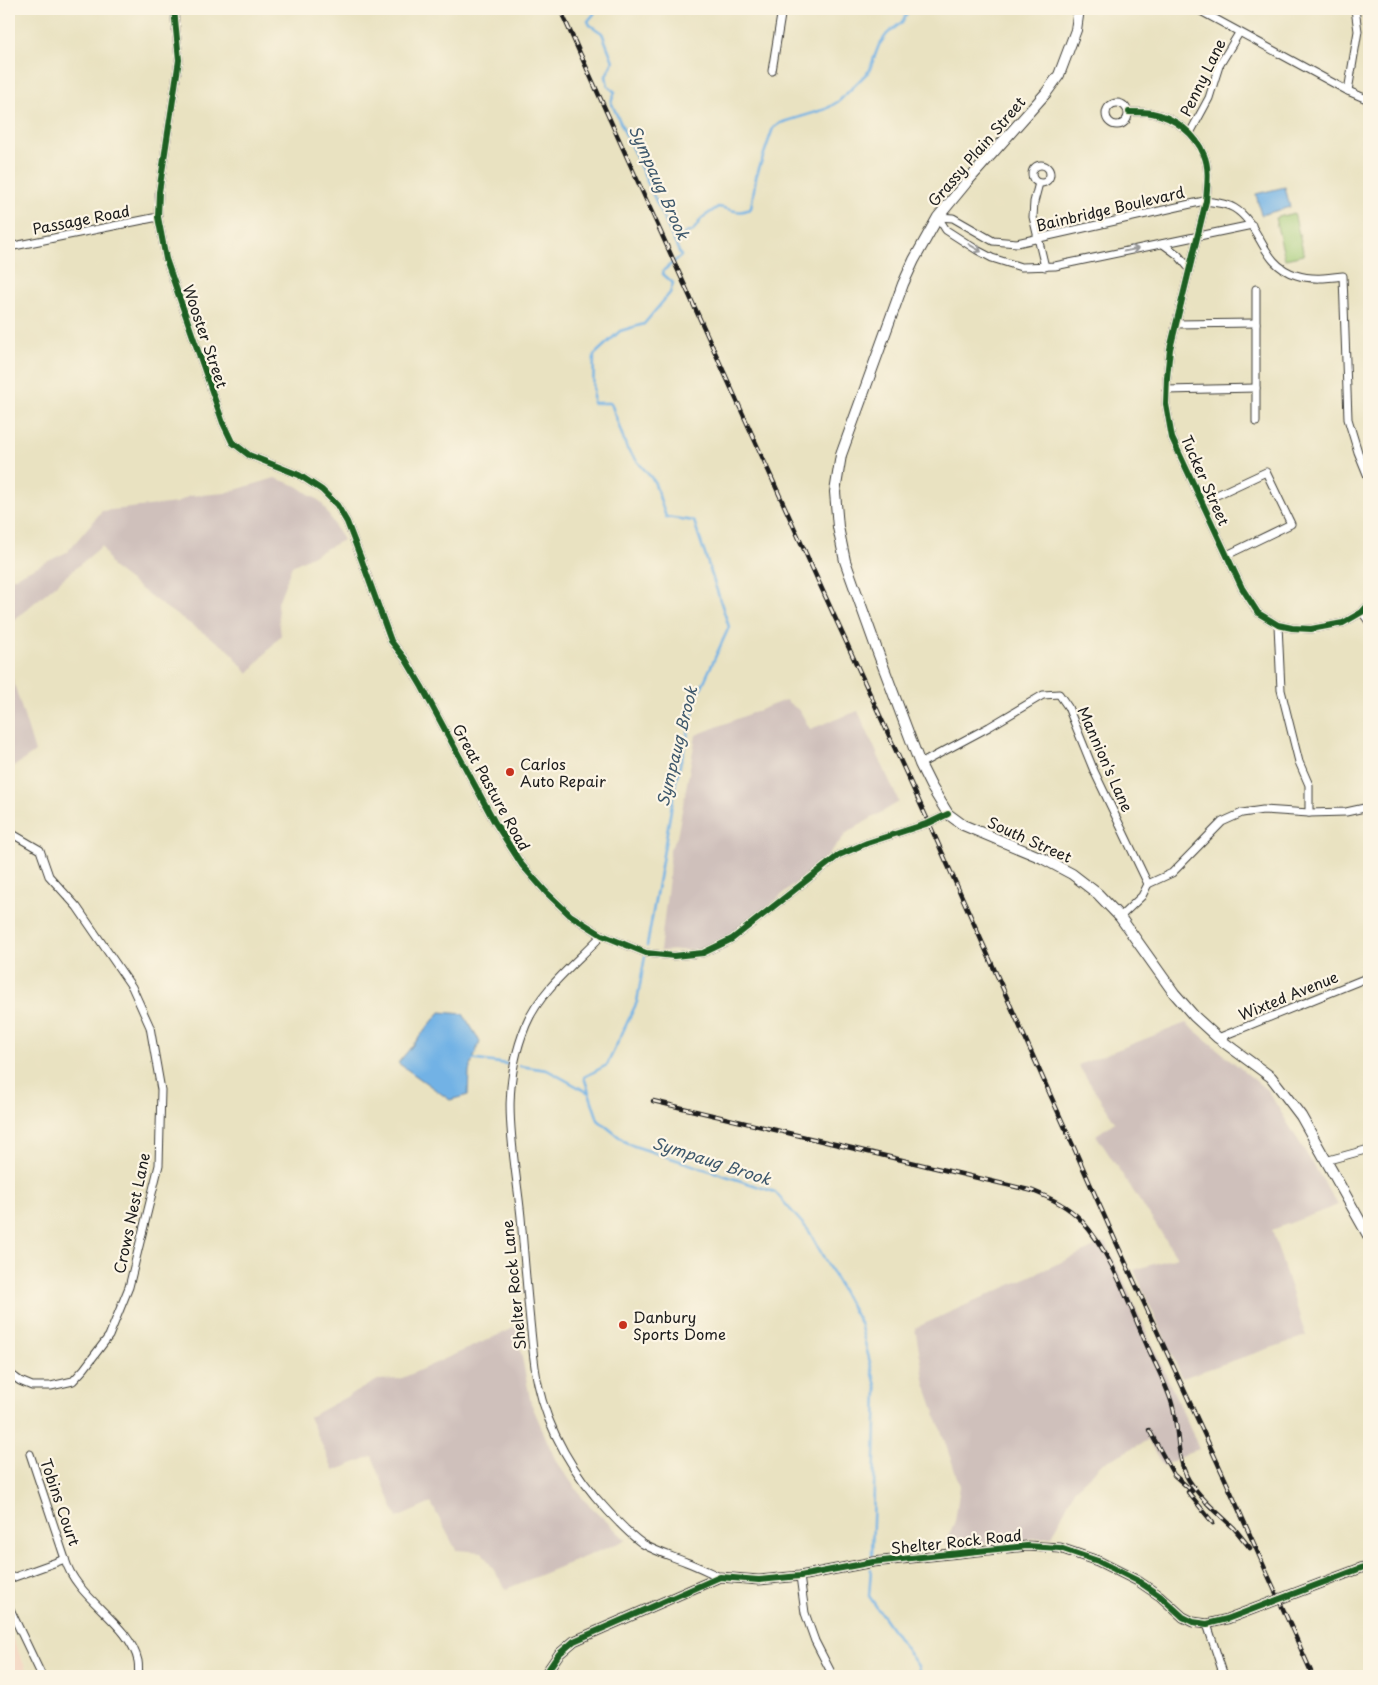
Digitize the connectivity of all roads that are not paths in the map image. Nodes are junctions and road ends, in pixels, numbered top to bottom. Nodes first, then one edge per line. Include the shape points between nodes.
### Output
1 (174, 9) edge
2 (782, 9) edge
3 (1079, 9) edge
4 (1197, 9) edge
5 (1355, 9) edge
6 (1239, 33) junction
7 (772, 71) dead end
8 (1348, 91) junction
9 (1369, 100) edge
10 (1129, 112) dead end
11 (1190, 133) junction
12 (1039, 183) dead end
13 (1206, 201) junction
14 (158, 217) junction
15 (938, 218) junction
16 (1252, 225) junction
17 (1197, 236) junction
18 (1037, 238) junction
19 (1162, 244) junction
20 (9, 247) edge
21 (1045, 267) junction
22 (1189, 268) junction
23 (1256, 289) dead end
24 (1256, 322) junction
25 (1176, 324) junction
26 (1256, 388) junction
27 (1166, 390) junction
28 (1256, 422) dead end
29 (841, 455) joint
30 (1369, 479) edge
31 (1202, 502) junction
32 (1226, 555) junction
33 (376, 602) joint
34 (1369, 604) edge
35 (1362, 612) junction
36 (1369, 622) edge
37 (1278, 625) junction
38 (920, 764) junction
39 (1369, 806) edge
40 (1309, 813) junction
41 (948, 814) junction
42 (9, 832) edge
43 (1148, 884) junction
44 (1120, 917) junction
45 (602, 935) junction
46 (1369, 977) edge
47 (1218, 1038) junction
48 (1369, 1148) edge
49 (1325, 1161) junction
50 (1369, 1237) edge
51 (9, 1373) edge
52 (30, 1454) dead end
53 (65, 1559) junction
54 (1369, 1565) edge
55 (800, 1576) junction
56 (720, 1577) junction
57 (9, 1579) edge
58 (9, 1607) edge
59 (1207, 1624) junction
60 (42, 1676) edge
61 (139, 1676) edge
62 (544, 1676) edge
63 (833, 1676) edge
64 (1224, 1676) edge

1 - 14 street, Wooster Street via 179,60
2 - 7 street
3 - 15 main road, Grassy Plain Street via 1076,30 1059,75
4 - 6 street
5 - 8 street via 1358,31
6 - 8 street
6 - 11 street, Penny Lane via 1219,66 1210,98
8 - 9 street
10 - 11 street, Penny Lane via 1153,113 1175,122
11 - 13 street, Penny Lane via 1205,155
12 - 18 street via 1033,217
13 - 16 street, Bainbridge Boulevard via 1233,207
13 - 17 street, Tucker Street
13 - 18 street, Bainbridge Boulevard
14 - 20 street, Passage Road
14 - 33 street, Wooster Street via 166,261 206,378 232,442 249,455 300,475 337,505 347,522
15 - 18 street, Bainbridge Boulevard via 953,218 993,242 1017,243
15 -> 21 street via 946,230 992,258 1021,267
15 - 29 main road, Grassy Plain Street via 903,284
16 - 17 street
16 - 30 street via 1266,252 1278,266 1295,275 1318,279 1343,276 1348,419
17 - 19 street
17 - 22 street, Tucker Street
18 - 21 street
21 -> 19 street
19 - 22 street
22 - 25 street, Tucker Street
23 - 24 street
24 - 25 street
24 - 26 street
25 - 27 street, Tucker Street
26 - 27 street
26 - 28 street
27 - 31 street, Tucker Street via 1172,438
29 - 38 main road, South Street via 835,492 845,561
31 - 32 street, Tucker Street
31 - 32 street via 1266,472 1291,524
32 - 37 street, Tucker Street via 1258,613
33 - 45 street, Great Pasture Road via 391,641 418,680 494,821 522,865 570,915
34 - 35 street, Tucker Street
35 - 36 street
35 - 37 street, Tucker Street via 1343,623 1311,629
37 - 40 street via 1281,690 1299,762 1309,784
38 - 41 main road, South Street
38 - 43 street, Mannion's Lane via 1043,695 1059,694 1068,707 1094,771
39 - 40 street via 1346,812
40 - 43 street via 1264,810 1242,813 1222,822 1172,873
41 - 44 main road, South Street via 963,825 1072,874
41 - 45 street, Great Pasture Road via 839,855 732,939 703,953 674,956 646,953
42 - 51 street, Crows Nest Lane via 40,850 49,876 77,907 132,987 150,1027 161,1090 159,1165 129,1287 109,1336 72,1381 32,1386
43 - 44 street via 1142,896
44 - 47 main road, South Street via 1174,993
45 - 56 street, Shelter Rock Lane via 539,1002 526,1024 515,1056 510,1088 511,1137 538,1385 552,1428 576,1471 624,1528 661,1553
46 - 47 street, Wixted Avenue
47 - 49 main road, South Street via 1270,1077 1300,1116
48 - 49 street
49 - 50 main road, South Street
52 - 53 street, Tobins Court
53 - 57 street, Tobins Court
53 - 61 street, Tobins Court via 69,1572 80,1587 130,1644 138,1660
54 - 59 street
55 - 56 street, Shelter Rock Road via 759,1580
55 - 59 street, Shelter Rock Road via 873,1562 999,1548 1049,1546 1086,1556 1130,1577 1160,1596 1188,1620
55 - 63 street via 805,1613
56 - 62 street, Shelter Rock Road via 574,1641 559,1654
58 - 60 street
59 - 64 street

